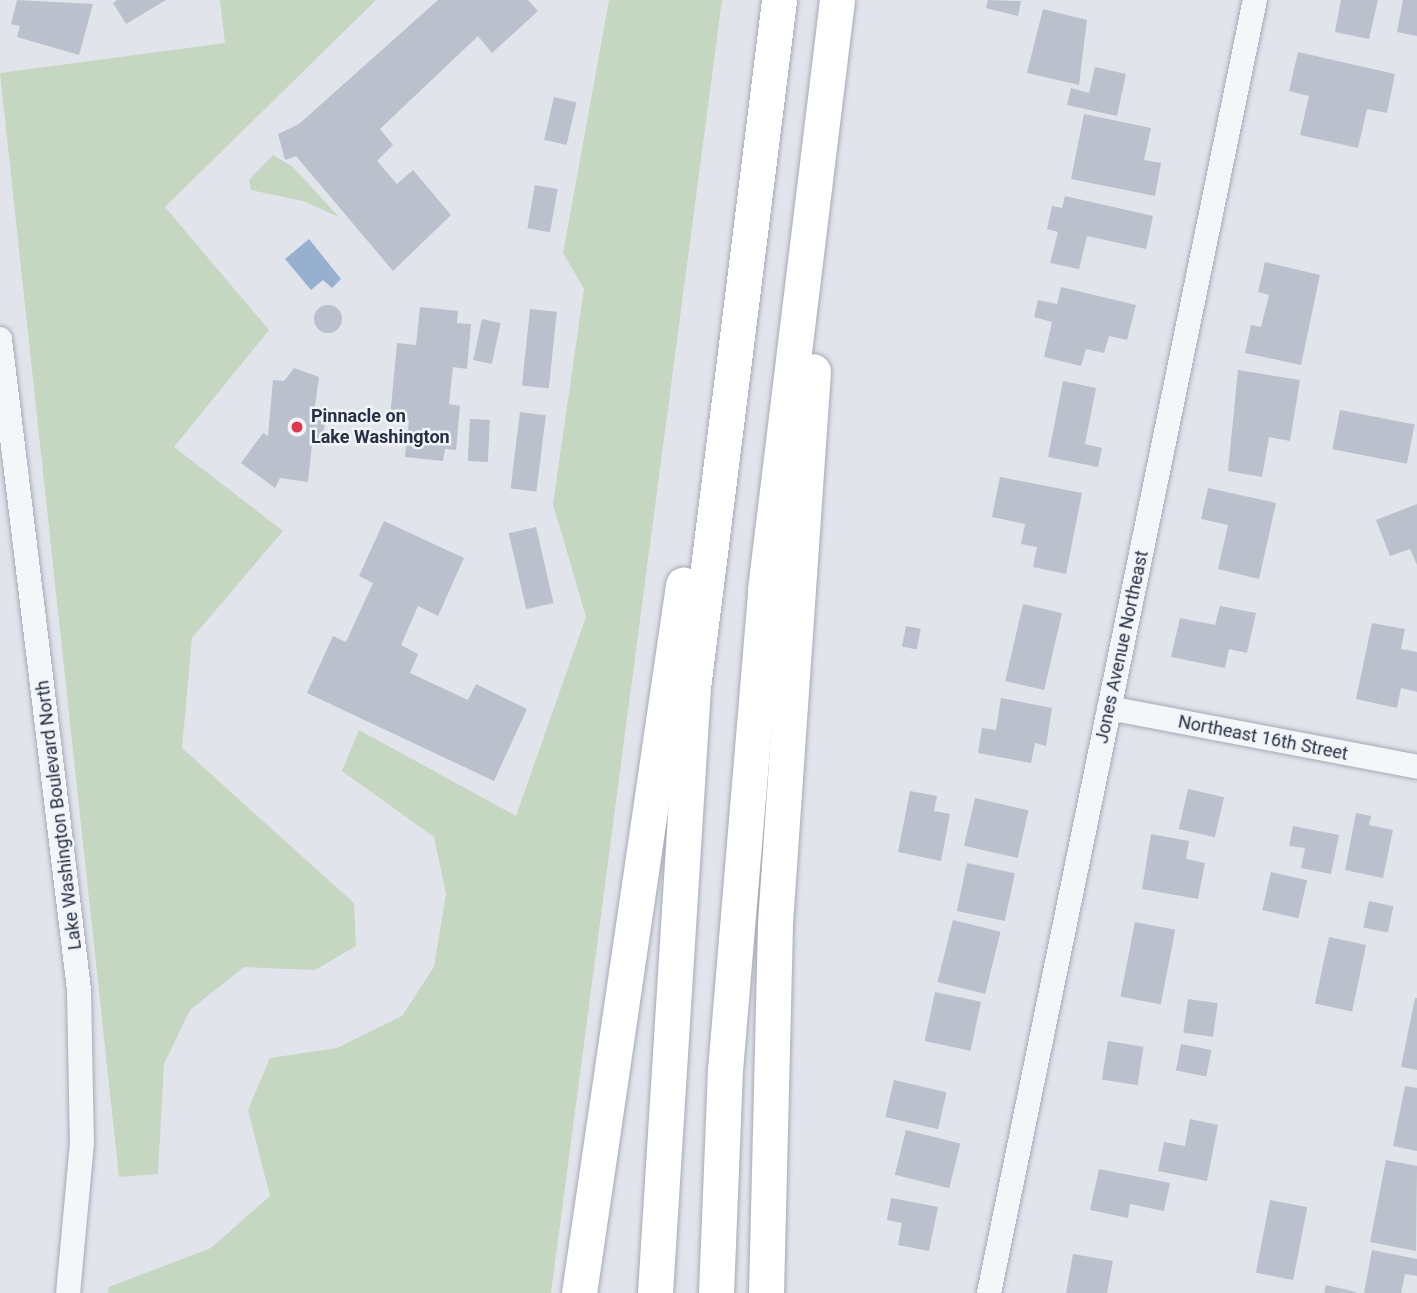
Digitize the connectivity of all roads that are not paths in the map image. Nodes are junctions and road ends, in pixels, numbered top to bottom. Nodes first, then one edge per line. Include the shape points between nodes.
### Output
1 (779, 0) edge
2 (1255, 0) edge
3 (836, 5) edge
4 (741, 276) junction
5 (0, 339) edge
6 (1109, 708) junction
7 (1417, 767) edge
8 (68, 1293) edge
9 (579, 1293) edge
10 (655, 1293) edge
11 (716, 1293) edge
12 (766, 1293) edge
13 (989, 1293) edge

1 - 4 highway
2 - 6 street, Jones Avenue Northeast
3 - 11 highway via 765,589 726,1056
3 - 12 highway via 775,923
4 - 9 highway via 645,815
4 - 10 highway via 692,688
5 - 8 street, Lake Washington Boulevard North via 79,990 82,1143
6 - 7 street, Northeast 16th Street
6 - 13 street, Jones Avenue Northeast

